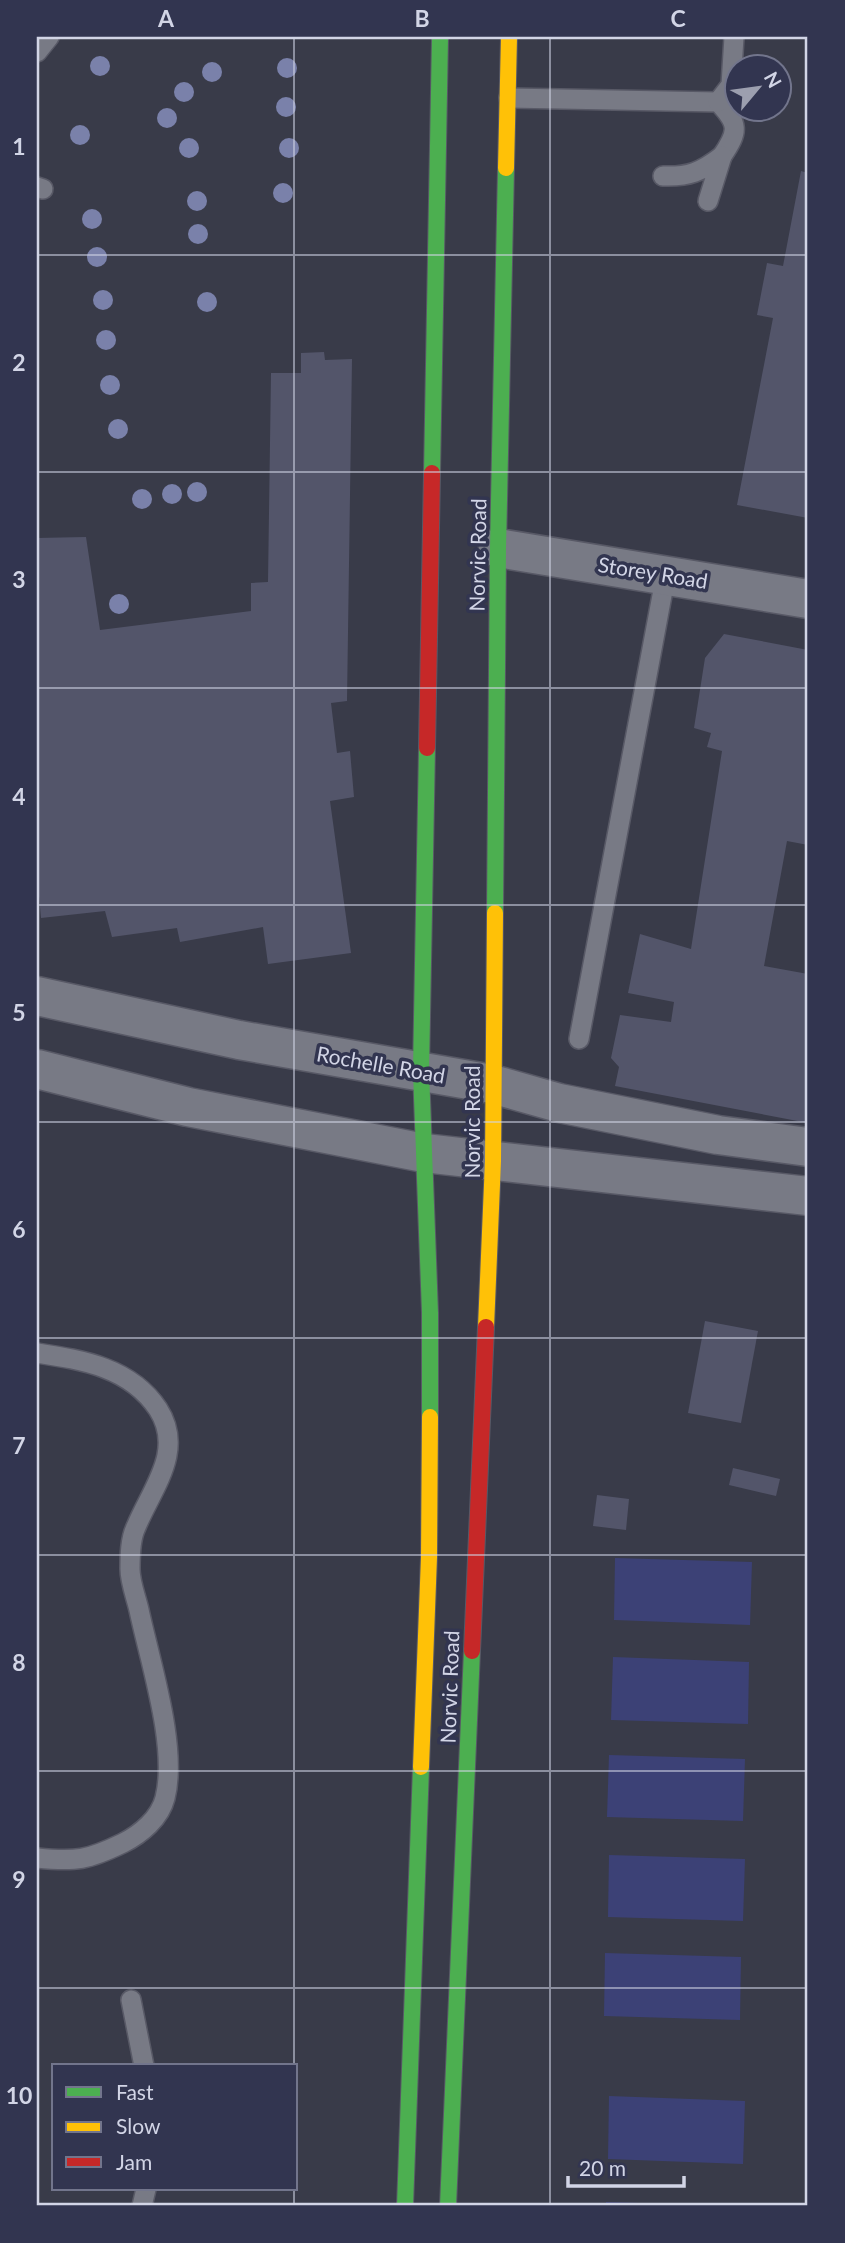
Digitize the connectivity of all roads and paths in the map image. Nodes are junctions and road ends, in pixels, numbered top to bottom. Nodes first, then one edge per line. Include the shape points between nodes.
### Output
1 (49, 37) edge
2 (440, 37) edge
3 (509, 37) edge
4 (734, 37) edge
5 (37, 52) edge
6 (509, 98) junction
7 (718, 102) junction
8 (722, 156) junction
9 (663, 176) dead end
10 (708, 201) dead end
11 (498, 548) junction
12 (666, 574) junction
13 (808, 599) edge
14 (37, 996) edge
15 (579, 1039) dead end
16 (37, 1069) edge
17 (421, 1071) junction
18 (492, 1084) junction
19 (808, 1147) edge
20 (424, 1153) junction
21 (493, 1161) junction
22 (808, 1196) edge
23 (37, 1353) edge
24 (37, 1857) edge
25 (131, 2000) dead end
26 (144, 2064) edge
27 (405, 2206) edge
28 (447, 2206) edge

1 - 5 lane
2 - 17 street, Norvic Road
3 - 6 street, Norvic Road
4 - 7 lane via 731,85
6 - 7 lane
6 - 11 street, Norvic Road
7 - 8 lane via 733,118 735,129
8 - 9 lane via 699,173
8 - 10 lane
11 - 12 street, Storey Road
11 - 18 street, Norvic Road
12 - 13 street, Storey Road
12 - 15 lane
14 - 17 street, Rochelle Road via 239,1040
16 - 20 street via 188,1107
17 - 18 street, Rochelle Road
17 - 20 street, Norvic Road
18 - 19 street, Rochelle Road via 559,1103 718,1135
18 - 21 street, Norvic Road
20 - 21 street
20 - 27 street, Norvic Road via 430,1313 429,1557
21 - 22 street
21 - 28 street, Norvic Road
23 - 24 lane via 94,1362 114,1371 134,1384 157,1409 166,1428 170,1447 134,1530 130,1573 170,1755 165,1799 153,1821 134,1837 72,1862
25 - 26 lane

